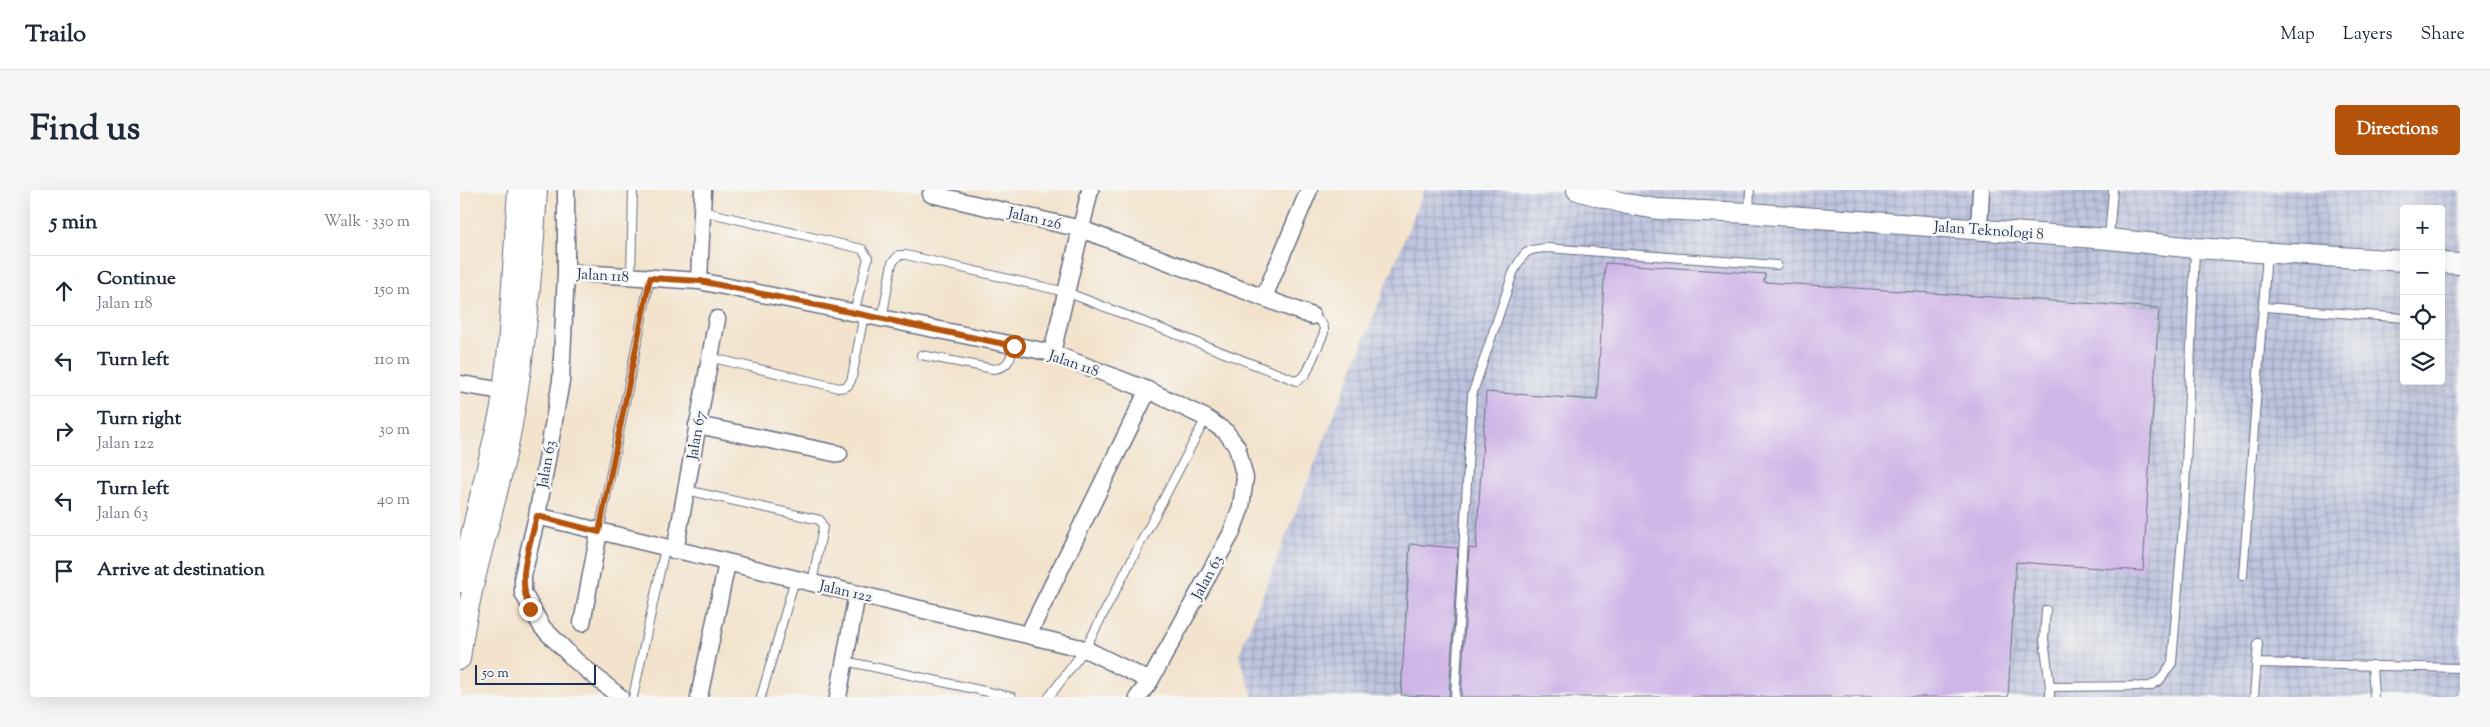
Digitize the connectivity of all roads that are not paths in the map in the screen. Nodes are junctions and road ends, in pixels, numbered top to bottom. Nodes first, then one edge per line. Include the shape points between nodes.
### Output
1 (518, 190) edge
2 (537, 190) edge
3 (566, 190) edge
4 (632, 190) edge
5 (703, 190) edge
6 (1090, 190) edge
7 (1309, 190) edge
8 (1577, 190) edge
9 (1750, 190) edge
10 (1981, 190) edge
11 (2113, 190) edge
12 (931, 194) dead end
13 (702, 211) junction
14 (1749, 213) junction
15 (1081, 229) junction
16 (1979, 229) junction
17 (2108, 239) junction
18 (2195, 248) junction
19 (2267, 253) junction
20 (2400, 261) edge
21 (2445, 263) edge
22 (1777, 264) dead end
23 (2460, 264) edge
24 (566, 272) junction
25 (631, 276) junction
26 (650, 278) junction
27 (700, 281) junction
28 (1066, 292) junction
29 (1264, 297) junction
30 (2264, 308) junction
31 (859, 314) junction
32 (1312, 316) joint
33 (2400, 318) edge
34 (717, 319) dead end
35 (882, 319) junction
36 (1014, 346) junction
37 (1052, 354) junction
38 (921, 355) dead end
39 (710, 358) junction
40 (460, 384) edge
41 (1148, 390) junction
42 (510, 392) junction
43 (1206, 418) junction
44 (698, 425) junction
45 (1238, 447) joint
46 (839, 454) dead end
47 (686, 490) junction
48 (537, 516) junction
49 (599, 532) junction
50 (670, 549) junction
51 (727, 563) junction
52 (2243, 576) dead end
53 (795, 579) junction
54 (460, 582) edge
55 (812, 583) junction
56 (857, 594) junction
57 (2046, 610) dead end
58 (582, 623) dead end
59 (1028, 635) junction
60 (2258, 643) dead end
61 (1085, 650) junction
62 (460, 659) edge
63 (845, 661) junction
64 (2256, 663) junction
65 (2372, 665) junction
66 (2460, 668) edge
67 (1150, 680) junction
68 (2050, 687) junction
69 (620, 697) edge
70 (633, 697) edge
71 (699, 697) edge
72 (762, 697) edge
73 (838, 697) edge
74 (1012, 697) edge
75 (1048, 697) edge
76 (1138, 697) edge
77 (1455, 697) edge
78 (2050, 697) edge
79 (2254, 697) edge
80 (2374, 697) edge

1 - 42 street via 508,349
2 - 42 street via 531,285
3 - 24 street, Jalan 63
4 - 25 lane
5 - 13 street
6 - 15 street
7 - 29 street
8 - 14 street, Jalan Teknologi 8 via 1657,209
9 - 14 lane
10 - 16 street
11 - 17 lane
12 - 15 street, Jalan 126
13 - 27 street
13 - 31 lane via 862,249 868,258
14 - 16 street, Jalan Teknologi 8
15 - 28 street
15 - 29 street, Jalan 126
16 - 17 street, Jalan Teknologi 8
17 - 18 street, Jalan Teknologi 8
18 - 19 street, Jalan Teknologi 8
18 - 68 lane via 2184,513 2172,663 2160,680 2150,686
19 - 20 street, Jalan Teknologi 8
19 - 30 lane
21 - 23 street
22 - 77 lane via 1547,248 1523,254 1513,273 1472,395
24 - 25 street, Jalan 118
24 - 48 street, Jalan 63 via 561,381
25 - 26 street, Jalan 118
26 - 27 street, Jalan 118
26 - 49 lane
27 - 31 street, Jalan 118
28 - 32 lane via 1297,381 1306,374 1324,333 1320,321
28 - 35 lane via 899,256 892,263
28 - 37 street
29 - 32 street, Jalan 126
30 - 33 lane
30 - 52 lane
31 - 35 street, Jalan 118
31 - 39 lane via 852,377 846,388
34 - 39 street, Jalan 67
35 - 36 street, Jalan 118
36 - 37 street, Jalan 118
36 - 38 lane via 1009,363 994,369
37 - 41 street, Jalan 118
39 - 44 street, Jalan 67
40 - 42 street
41 - 43 street, Jalan 118
41 - 59 street
42 - 54 street via 501,408
42 - 62 street via 511,432 464,626
43 - 45 street, Jalan 118 via 1226,432
43 - 61 lane
44 - 46 street
44 - 47 street, Jalan 67
45 - 67 street, Jalan 63 via 1245,478 1241,507 1231,534
47 - 50 street, Jalan 67
47 - 55 lane via 820,520 823,527
48 - 49 street, Jalan 122
48 - 69 street, Jalan 63 via 523,575 524,594 530,609 542,628
49 - 50 street, Jalan 122
49 - 58 street
50 - 51 street, Jalan 122
50 - 70 lane
51 - 53 street, Jalan 122
51 - 71 street
53 - 55 street, Jalan 122
53 - 72 lane
55 - 56 street, Jalan 122
56 - 59 street, Jalan 122
56 - 63 street
57 - 68 lane via 2044,639
59 - 61 street, Jalan 122
60 - 64 lane
61 - 67 street, Jalan 122
61 - 75 lane
63 - 73 street
63 - 74 lane
64 - 65 lane
64 - 79 lane
65 - 66 lane
65 - 80 lane
67 - 76 street, Jalan 63
68 - 78 lane

